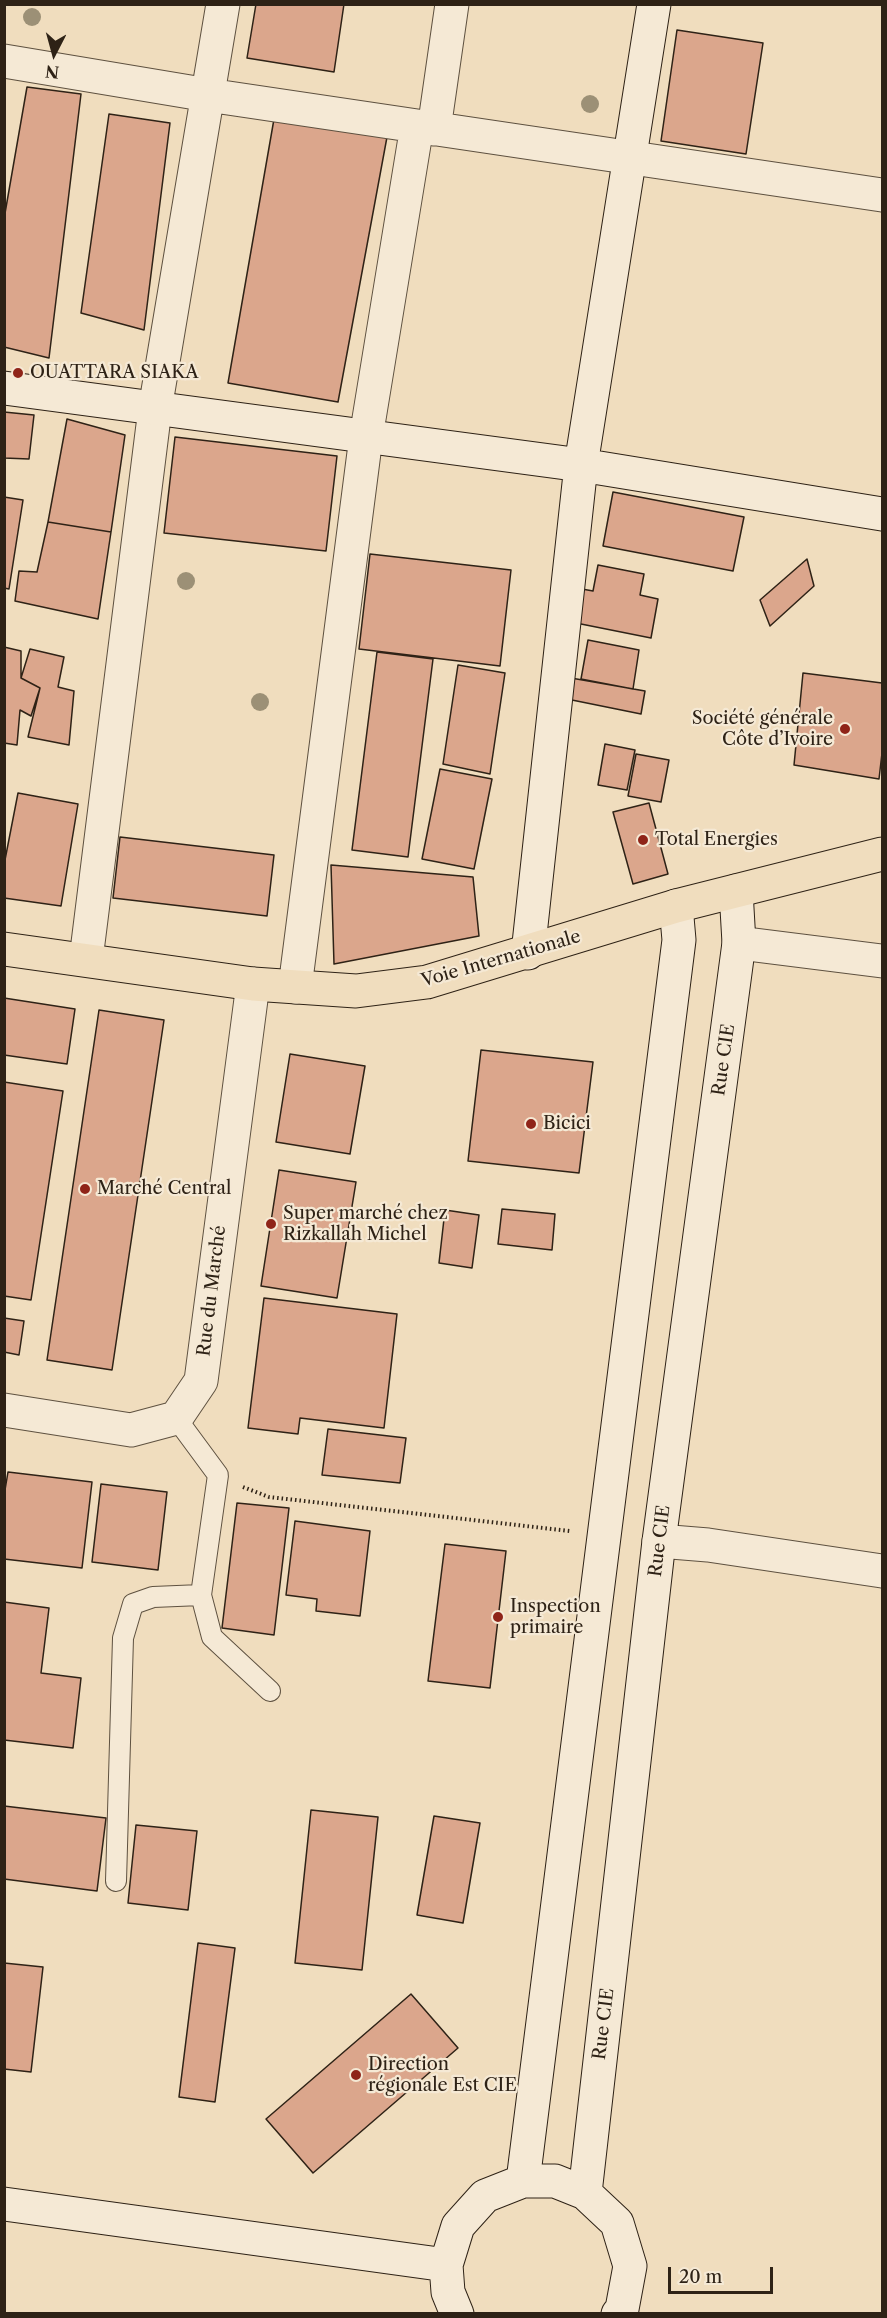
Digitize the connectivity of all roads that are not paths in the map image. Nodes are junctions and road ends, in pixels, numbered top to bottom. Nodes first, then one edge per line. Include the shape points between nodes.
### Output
1 (223, 4) edge
2 (452, 4) edge
3 (654, 4) edge
4 (5, 65) edge
5 (208, 95) junction
6 (426, 128) junction
7 (631, 158) junction
8 (882, 195) edge
9 (4, 388) edge
10 (155, 410) junction
11 (366, 437) junction
12 (581, 465) junction
13 (882, 514) edge
14 (882, 854) edge
15 (736, 891) junction
16 (676, 906) junction
17 (739, 943) junction
18 (4, 949) edge
19 (528, 953) junction
20 (86, 959) junction
21 (882, 961) edge
22 (253, 984) junction
23 (295, 987) junction
24 (4, 1410) edge
25 (176, 1418) junction
26 (660, 1541) junction
27 (882, 1571) edge
28 (201, 1595) junction
29 (270, 1691) dead end
30 (116, 1881) dead end
31 (523, 2181) junction
32 (585, 2193) junction
33 (4, 2204) edge
34 (446, 2265) junction
35 (624, 2312) edge
36 (457, 2313) edge

1 - 5 street
2 - 6 street
3 - 7 street
4 - 5 street
5 - 6 street
5 - 10 street
6 - 7 street
6 - 11 street
7 - 8 street
7 - 12 street
9 - 10 street
10 - 11 street
10 - 20 street
11 - 12 street
11 - 23 street
12 - 13 street
12 - 19 street
14 - 15 main road, Voie Internationale
15 - 16 main road, Voie Internationale
15 - 17 street, Rue CIE
16 - 19 main road, Voie Internationale
16 - 31 street via 679,940
17 - 21 street
17 - 26 street, Rue CIE
18 - 20 main road, Voie Internationale
19 - 23 main road, Voie Internationale via 427,982 356,991
20 - 22 main road, Voie Internationale
22 - 23 main road, Voie Internationale
22 - 25 street, Rue du Marché via 201,1381
24 - 25 street via 131,1430
25 - 28 lane via 218,1475
26 - 27 street
26 - 32 street, Rue CIE
28 - 29 lane via 212,1637
28 - 30 lane via 153,1597 133,1604 123,1638
31 - 32 street via 555,2181
31 - 34 street via 478,2203 458,2226
32 - 35 street via 617,2223 630,2266
33 - 34 street
34 - 36 street via 448,2292

